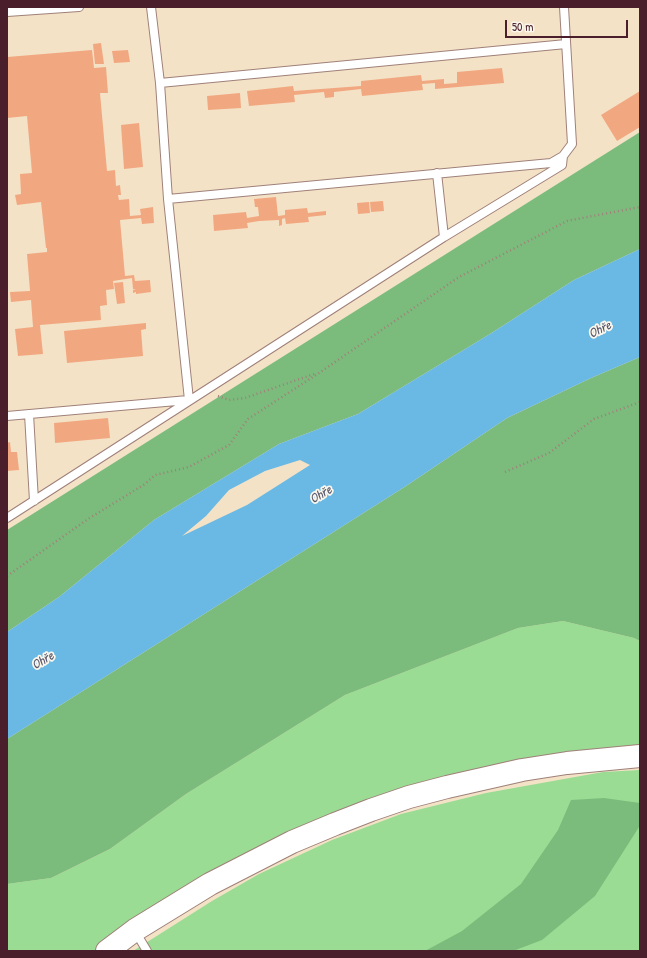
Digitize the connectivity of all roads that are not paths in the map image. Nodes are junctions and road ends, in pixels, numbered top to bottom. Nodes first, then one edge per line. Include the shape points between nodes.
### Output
1 (79, 7) edge
2 (151, 7) edge
3 (564, 7) edge
4 (7, 12) edge
5 (566, 44) junction
6 (160, 83) junction
7 (563, 156) junction
8 (437, 174) junction
9 (168, 198) junction
10 (444, 237) junction
11 (189, 400) junction
12 (29, 414) junction
13 (7, 416) edge
14 (34, 501) junction
15 (7, 518) edge
16 (640, 756) edge
17 (135, 930) junction
18 (107, 951) edge
19 (147, 951) edge

1 - 4 lane
2 - 6 lane
3 - 5 lane
5 - 6 lane
5 - 7 lane via 572,144
6 - 9 lane
7 - 8 lane via 551,163
7 - 10 lane via 562,165
8 - 9 lane
8 - 10 lane
9 - 11 lane
10 - 11 lane
11 - 12 lane
11 - 14 lane
12 - 13 lane
12 - 14 lane
14 - 15 lane
16 - 17 street via 522,770 447,787 379,807 255,860
17 - 18 street
17 - 19 lane

